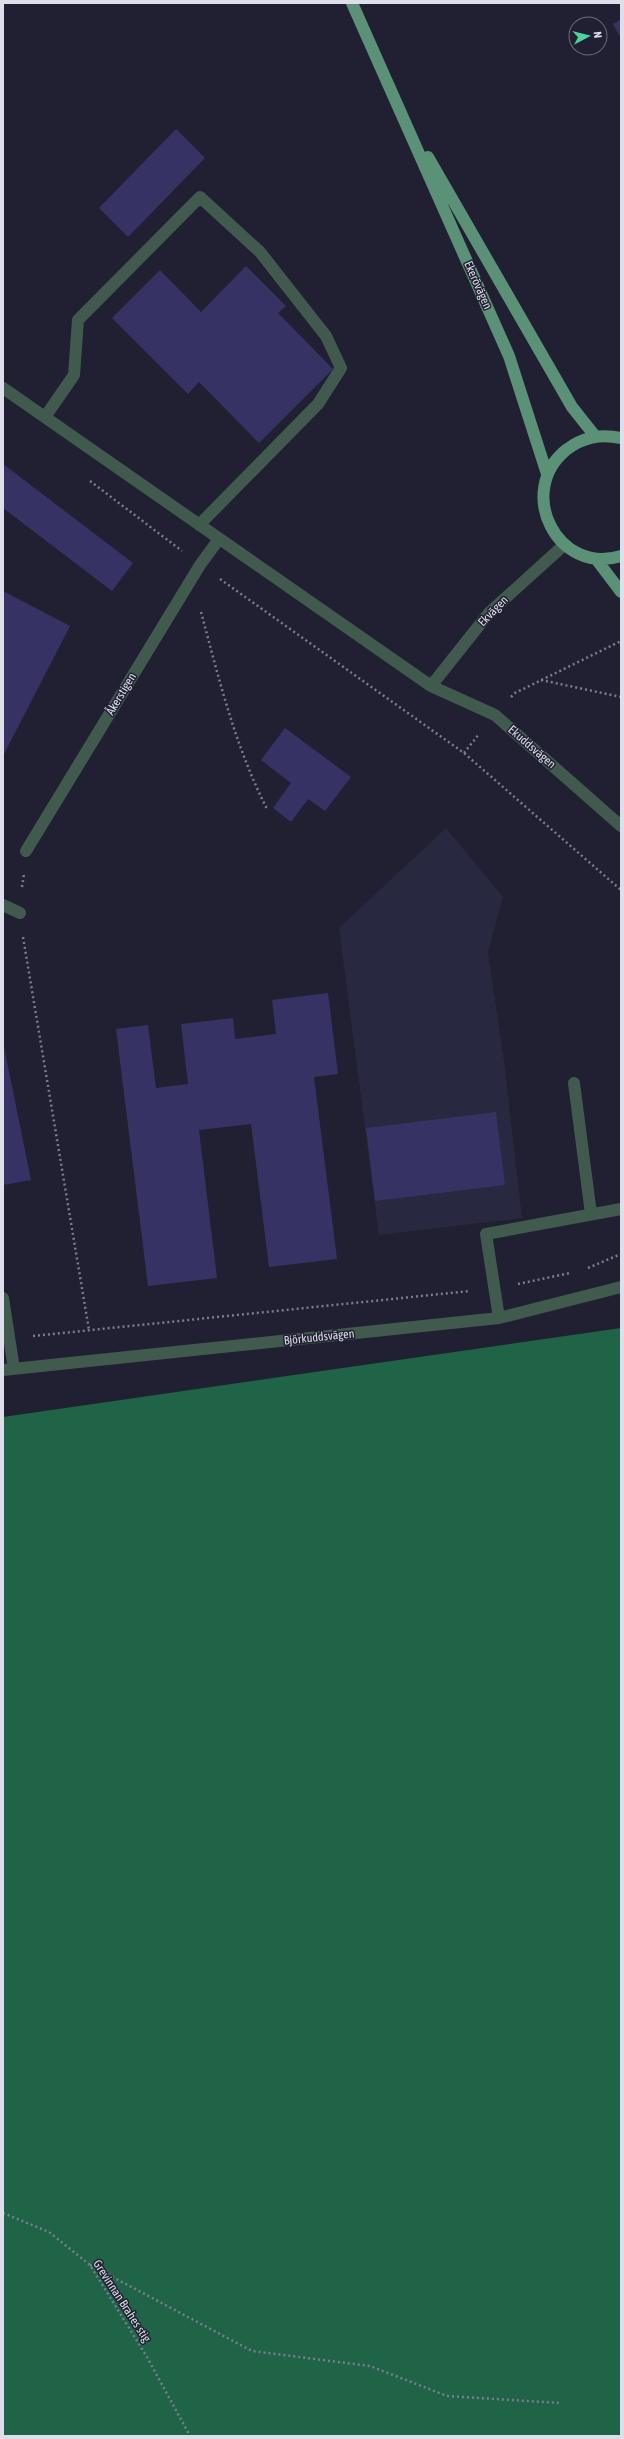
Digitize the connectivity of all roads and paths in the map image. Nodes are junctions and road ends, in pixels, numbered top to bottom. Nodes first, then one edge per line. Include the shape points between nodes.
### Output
1 (352, 3) edge
2 (396, 101) junction
3 (3, 388) edge
4 (45, 417) junction
5 (595, 436) junction
6 (621, 438) edge
7 (547, 474) junction
8 (89, 480) dead end
9 (199, 525) junction
10 (219, 539) junction
11 (564, 545) junction
12 (621, 556) edge
13 (596, 559) junction
14 (200, 565) junction
15 (192, 578) junction
16 (621, 592) edge
17 (621, 641) edge
18 (541, 680) junction
19 (431, 686) junction
20 (621, 697) edge
21 (495, 715) junction
22 (464, 753) junction
23 (267, 809) dead end
24 (621, 826) edge
25 (26, 851) joint
26 (621, 890) edge
27 (3, 905) edge
28 (20, 913) junction
29 (574, 1083) dead end
30 (621, 1209) edge
31 (591, 1214) junction
32 (621, 1254) edge
33 (586, 1269) dead end
34 (571, 1272) dead end
35 (621, 1287) edge
36 (494, 1288) junction
37 (3, 1298) edge
38 (500, 1318) junction
39 (89, 1330) junction
40 (10, 1339) junction
41 (9, 1370) edge
42 (3, 2213) edge
43 (90, 2265) junction
44 (560, 2403) dead end
45 (190, 2436) edge

1 - 2 main road, Ekerövägen
2 - 5 main road, Ekerövägen via 572,407
2 - 7 main road, Ekerövägen via 510,356
3 - 4 street
4 - 9 street
4 - 9 street via 74,375 78,320 200,197 260,252 326,336 341,368 318,404
5 - 6 main road
5 - 7 main road via 569,448 557,458
7 - 11 main road via 542,493 544,512 552,530
8 - 14 path
9 - 10 street
10 - 14 street, Åkerstigen
10 - 19 street
11 - 13 main road via 579,554
11 - 19 street, Ekvägen via 488,613
12 - 13 main road
13 - 16 main road
14 - 15 street, Åkerstigen
14 - 22 path
15 - 23 path via 229,719 252,780
15 - 25 street, Åkerstigen
17 - 18 path
18 - 20 path
18 - 21 path via 514,693
19 - 21 street, Ekuddsvägen
21 - 22 path
21 - 24 street, Ekuddsvägen
22 - 26 path
25 - 28 path
27 - 28 street
28 - 39 path
29 - 31 street
30 - 31 street
31 - 36 street via 486,1234
32 - 33 path
34 - 36 path
35 - 38 street, Björkuddsvägen
36 - 38 street
36 - 39 path
37 - 40 street, Björkuddsvägen
38 - 41 street, Björkuddsvägen
39 - 40 path
40 - 41 street, Björkuddsvägen
42 - 43 path, Grevinnan Brahes stig via 49,2232
43 - 44 path via 252,2351 370,2366 447,2396
43 - 45 path, Grevinnan Brahes stig via 147,2357

